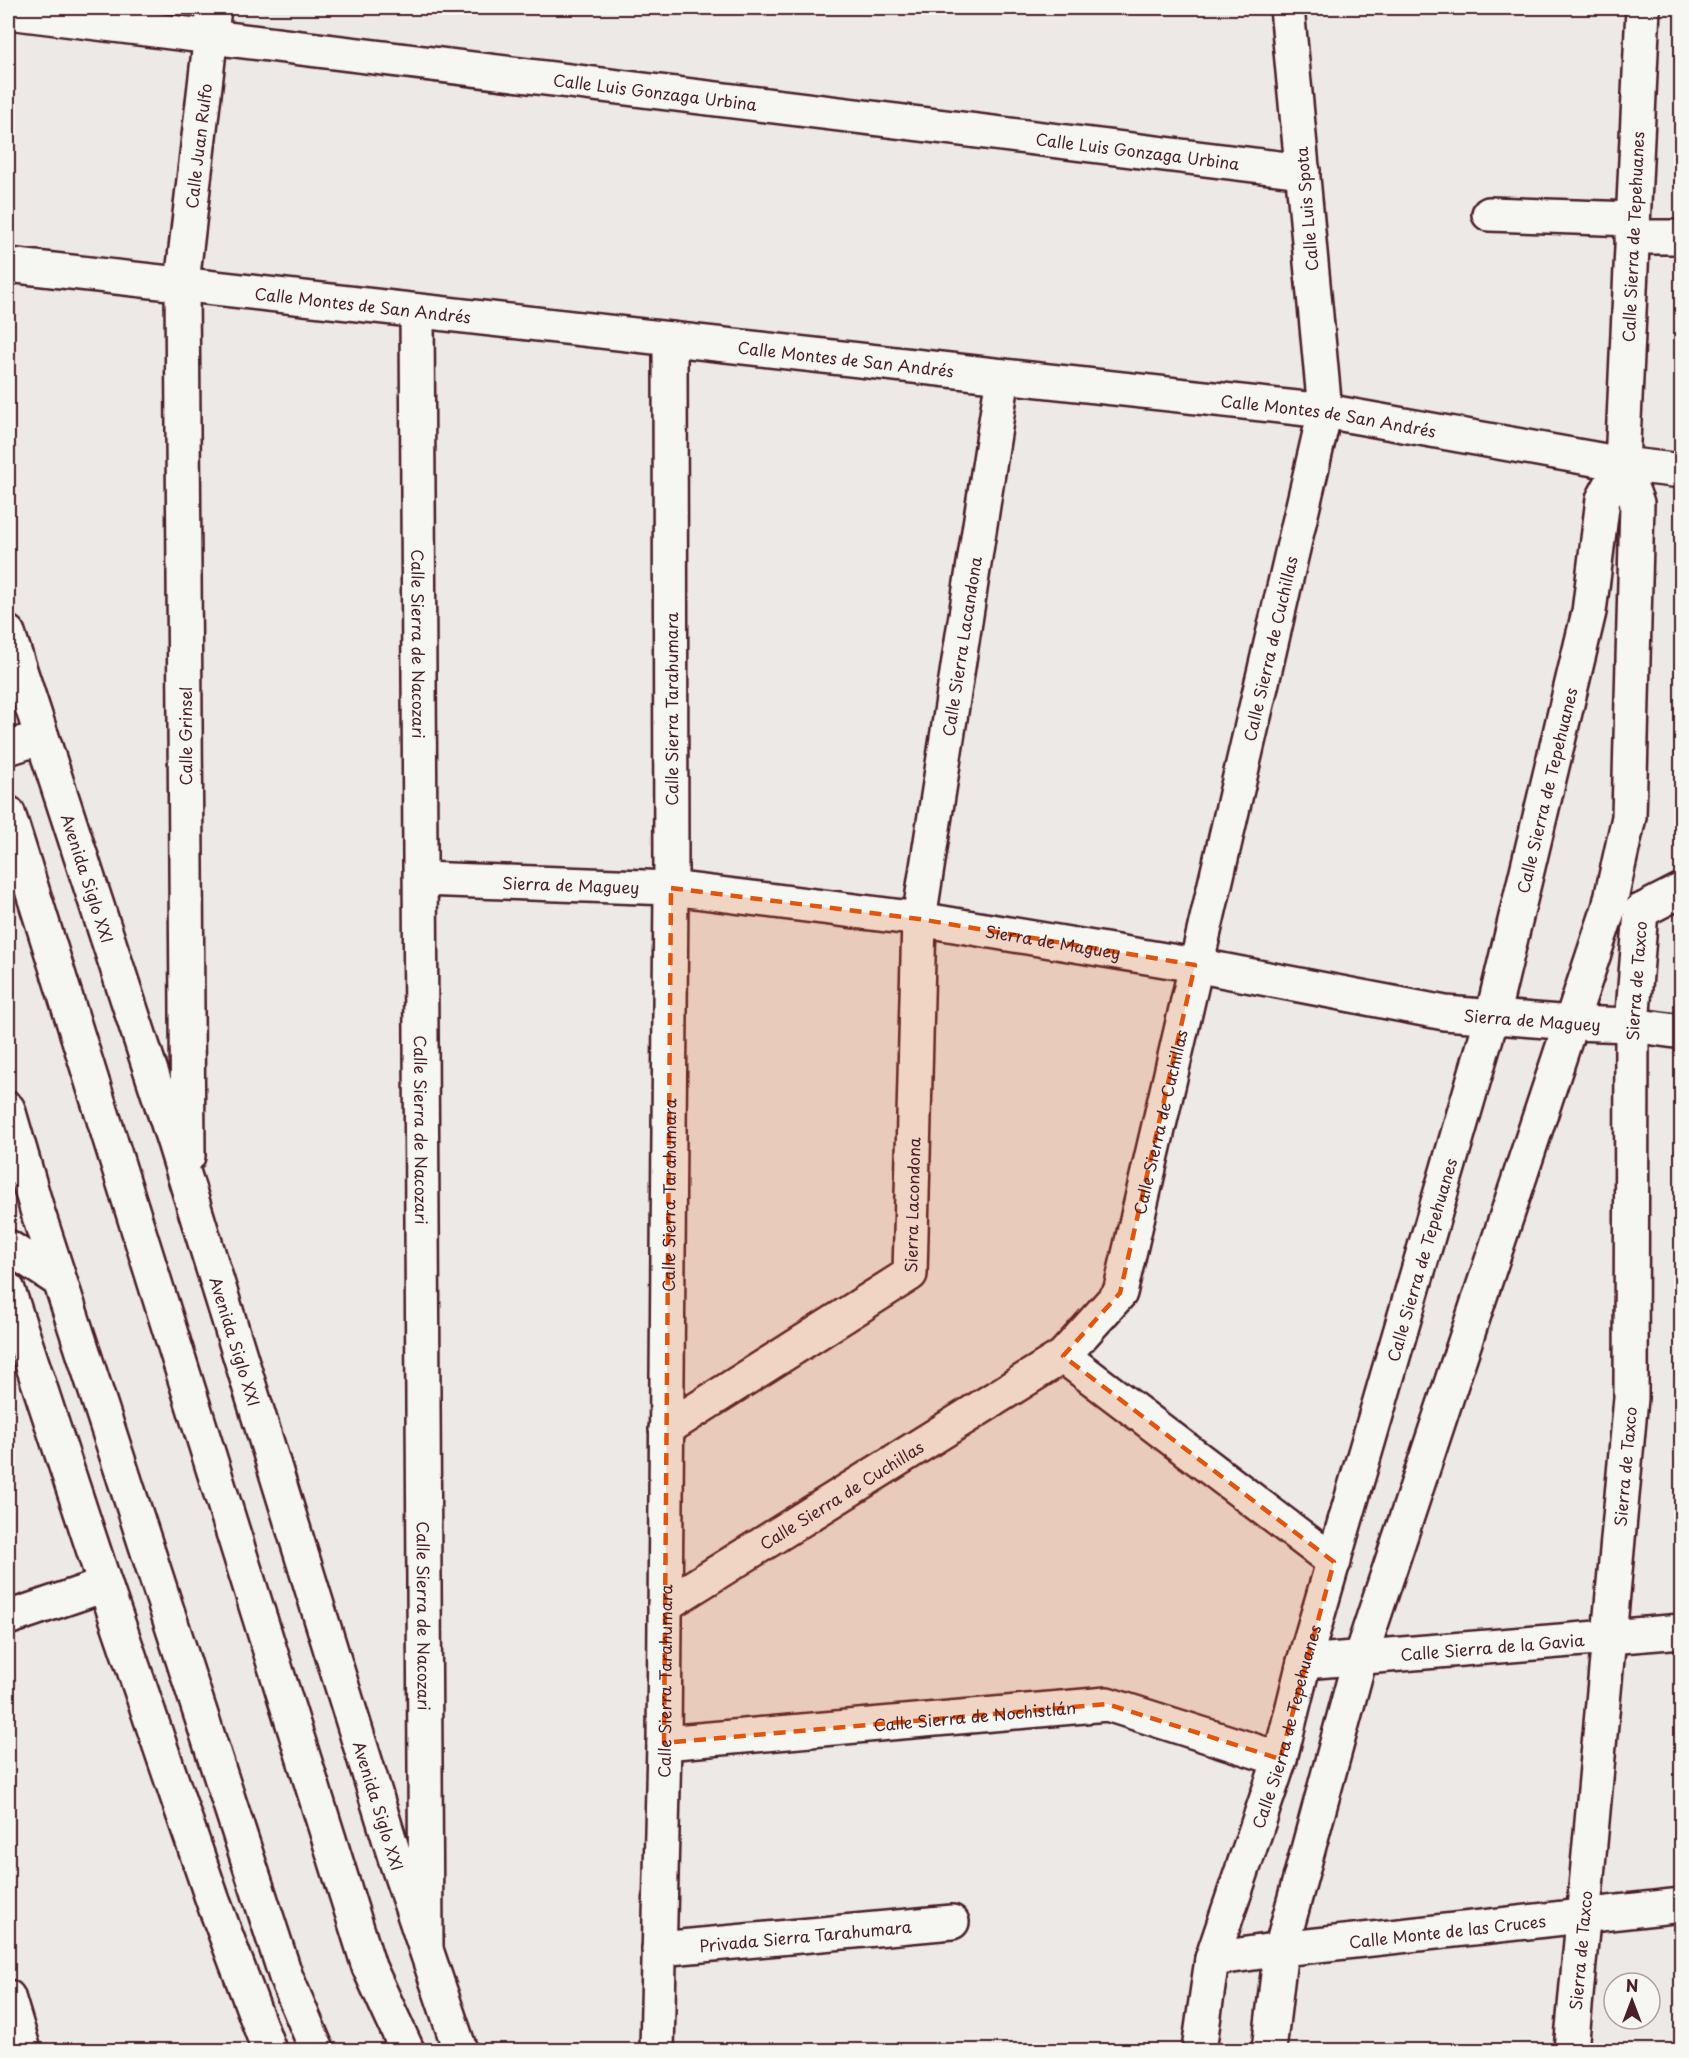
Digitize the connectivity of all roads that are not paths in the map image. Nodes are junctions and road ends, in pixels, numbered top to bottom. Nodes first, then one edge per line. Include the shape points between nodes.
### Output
1 (1287, 8) edge
2 (1643, 8) edge
3 (8, 12) edge
4 (212, 22) edge
5 (1303, 171) junction
6 (1489, 214) dead end
7 (1632, 228) junction
8 (1682, 237) edge
9 (8, 265) edge
10 (182, 283) junction
11 (417, 311) junction
12 (670, 339) junction
13 (1003, 376) junction
14 (1325, 411) junction
15 (1622, 464) junction
16 (1682, 471) edge
17 (8, 633) edge
18 (42, 737) junction
19 (8, 747) edge
20 (8, 813) edge
21 (421, 879) junction
22 (671, 888) junction
23 (1682, 890) edge
24 (1625, 909) junction
25 (919, 918) junction
26 (1195, 965) junction
27 (1492, 1017) junction
28 (1572, 1023) junction
29 (1632, 1025) junction
30 (1682, 1032) edge
31 (8, 1109) edge
32 (188, 1189) junction
33 (8, 1247) edge
34 (60, 1281) junction
35 (8, 1290) edge
36 (1063, 1356) junction
37 (666, 1429) junction
38 (1334, 1562) junction
39 (105, 1585) junction
40 (665, 1605) junction
41 (8, 1618) edge
42 (1682, 1631) edge
43 (1609, 1638) junction
44 (1360, 1658) junction
45 (1304, 1662) junction
46 (664, 1743) junction
47 (1280, 1759) junction
48 (1682, 1905) edge
49 (1584, 1915) junction
50 (952, 1922) dead end
51 (426, 1948) junction
52 (659, 1949) junction
53 (1281, 1949) junction
54 (1212, 1959) junction
55 (8, 1997) edge
56 (24, 2050) edge
57 (269, 2050) edge
58 (317, 2050) edge
59 (407, 2050) edge
60 (460, 2050) edge
61 (657, 2050) edge
62 (1199, 2050) edge
63 (1269, 2050) edge
64 (1571, 2050) edge

1 - 5 main road, Calle Luis Spota
2 - 7 main road, Calle Sierra de Tepehuanes
3 - 4 main road, Calle Luis Gonzaga Urbina
4 - 5 main road, Calle Luis Gonzaga Urbina
4 - 10 main road, Calle Juan Rulfo
5 - 14 main road, Calle Luis Spota
6 - 7 main road
7 - 8 main road
7 - 15 main road, Calle Sierra de Tepehuanes
9 - 10 main road, Calle Montes de San Andrés
10 - 11 main road, Calle Montes de San Andrés
10 - 32 main road, Calle Grinsel
11 - 12 main road, Calle Montes de San Andrés
11 - 21 main road, Calle Sierra de Nacozari
12 - 13 main road, Calle Montes de San Andrés
12 - 22 main road, Calle Sierra Tarahumara
13 - 14 main road, Calle Montes de San Andrés
13 - 25 main road, Calle Sierra Lacandona
14 - 15 main road, Calle Montes de San Andrés
14 - 26 main road, Calle Sierra de Cuchillas
15 - 16 main road, Calle Montes de San Andrés
15 - 24 main road, Calle Sierra de Tepehuanes via 1637,503
15 - 27 main road, Calle Sierra de Tepehuanes via 1603,499 1589,612
17 - 18 main road, Avenida Siglo XXI
18 - 19 main road
18 - 32 main road, Avenida Siglo XXI
20 - 59 main road via 369,1967
21 - 22 main road, Sierra de Maguey
21 - 51 main road, Calle Sierra de Nacozari
22 - 25 main road, Sierra de Maguey
22 - 37 main road, Calle Sierra Tarahumara
23 - 24 main road
24 - 28 main road, Calle Sierra de Tepehuanes
24 - 29 main road, Sierra de Taxco
25 - 26 main road, Sierra de Maguey
25 - 37 main road, Sierra Lacondona via 910,1274
26 - 27 main road, Sierra de Maguey via 1445,1013
26 - 36 main road, Calle Sierra de Cuchillas via 1119,1293
27 - 28 main road, Sierra de Maguey
27 - 38 main road, Calle Sierra de Tepehuanes
28 - 29 main road, Sierra de Maguey
28 - 44 main road, Calle Sierra de Tepehuanes
29 - 30 main road, Sierra de Maguey
29 - 43 main road, Sierra de Taxco via 1631,1398
31 - 34 main road
32 - 51 main road, Avenida Siglo XXI
33 - 34 main road
34 - 58 main road via 286,1977
35 - 39 main road
36 - 38 main road
36 - 40 main road, Calle Sierra de Cuchillas
37 - 40 main road, Calle Sierra Tarahumara
38 - 45 main road, Calle Sierra de Tepehuanes
39 - 41 main road
39 - 57 main road via 213,1901
40 - 46 main road, Calle Sierra Tarahumara
42 - 43 main road, Calle Sierra de la Gavia
43 - 44 main road, Calle Sierra de la Gavia
43 - 49 main road, Sierra de Taxco
44 - 45 main road, Calle Sierra de la Gavia
44 - 53 main road, Calle Sierra de Tepehuanes
45 - 47 main road, Calle Sierra de Tepehuanes
46 - 47 main road, Calle Sierra de Nochistlán via 1107,1704
46 - 52 main road, Calle Sierra Tarahumara
47 - 54 main road, Calle Sierra de Tepehuanes
48 - 49 main road, Calle Monte de las Cruces
49 - 53 main road, Calle Monte de las Cruces
49 - 64 main road, Sierra de Taxco
50 - 52 main road, Privada Sierra Tarahumara
51 - 60 main road, Avenida Siglo XXI
52 - 61 main road, Calle Sierra Tarahumara
53 - 54 main road, Calle Monte de las Cruces
53 - 63 main road, Calle Sierra de Tepehuanes
54 - 62 main road, Calle Sierra de Tepehuanes
55 - 56 main road

